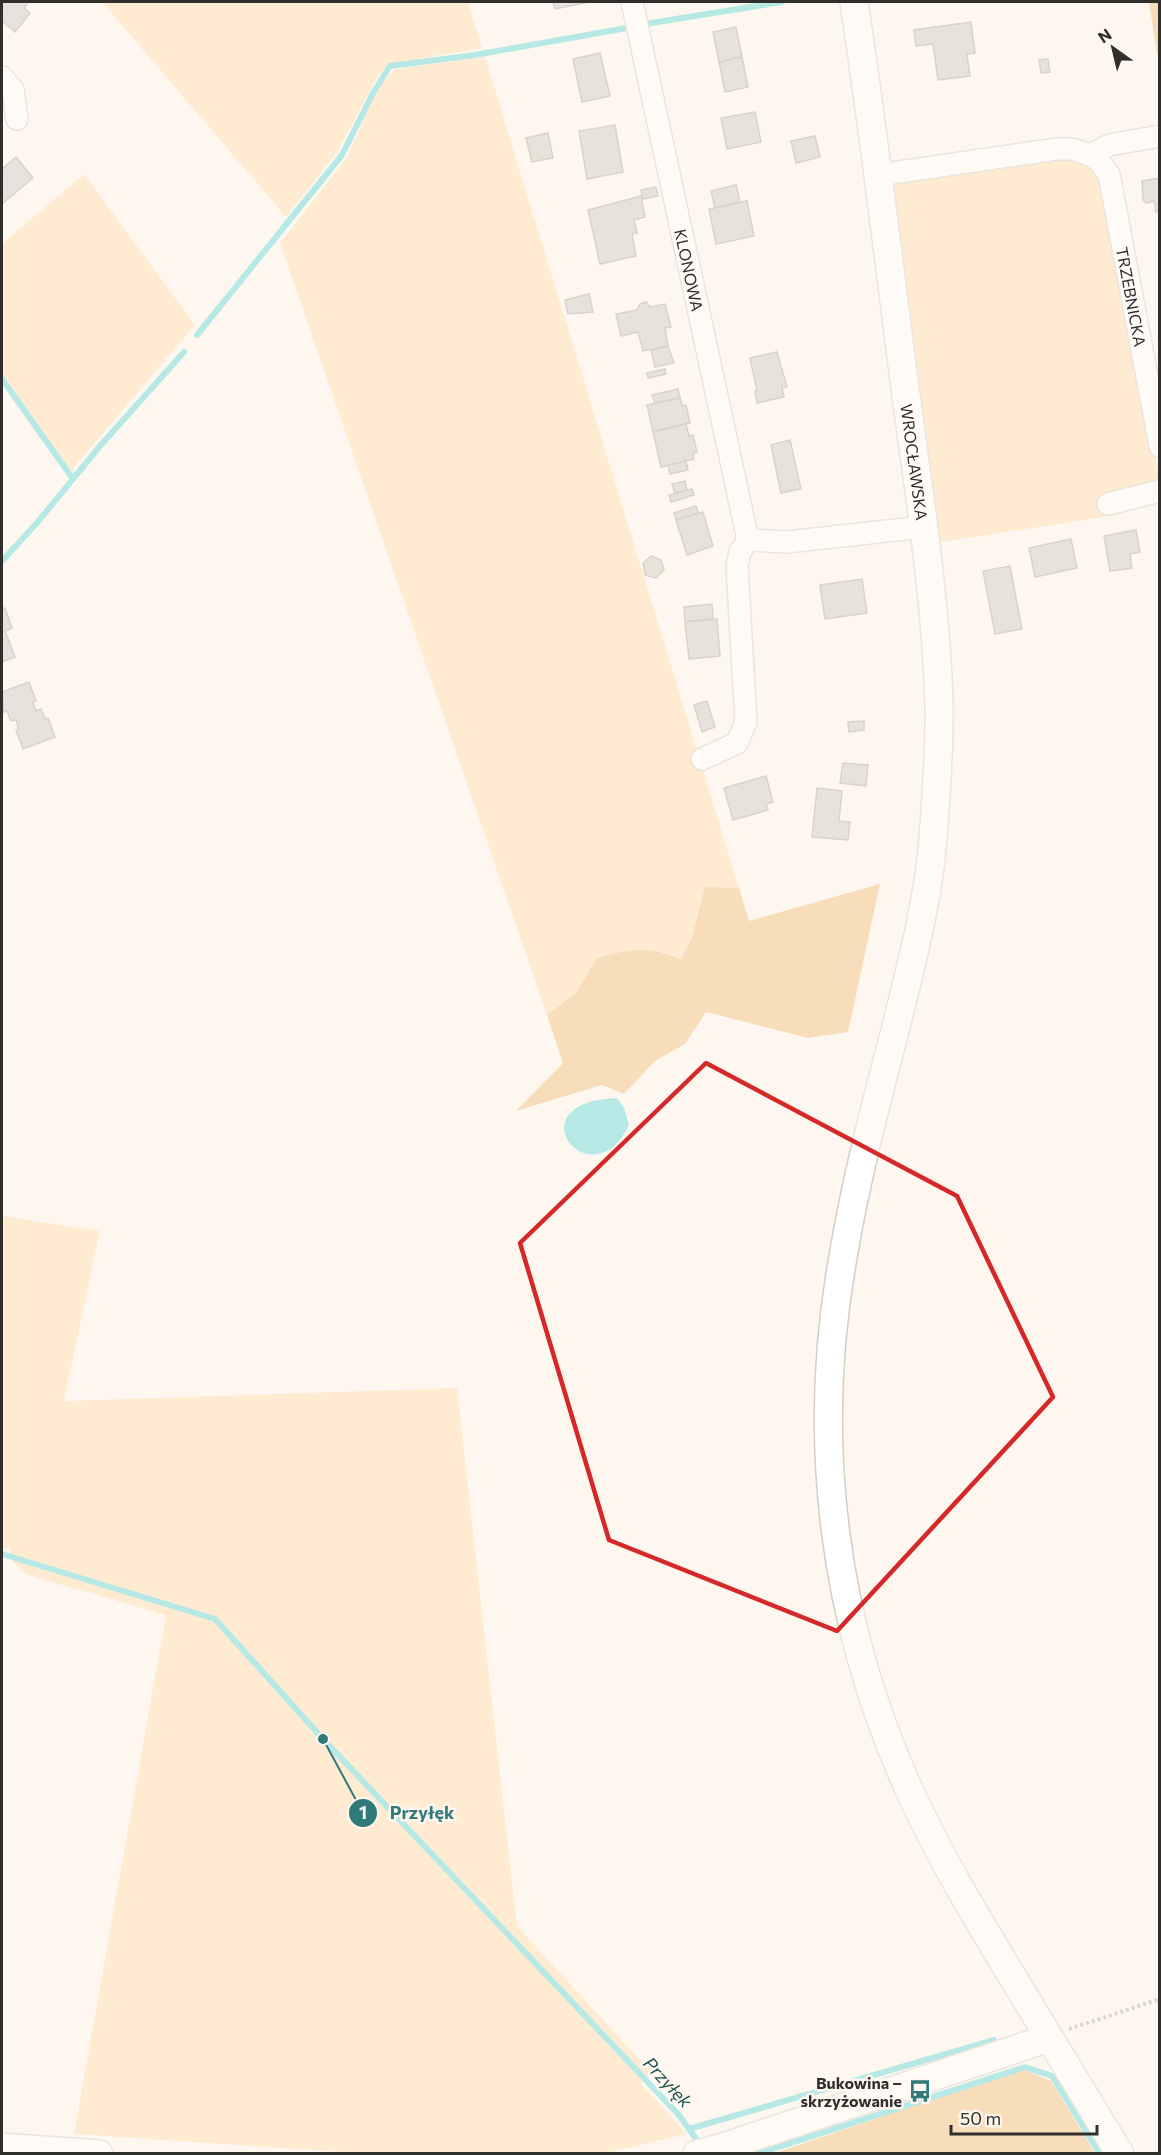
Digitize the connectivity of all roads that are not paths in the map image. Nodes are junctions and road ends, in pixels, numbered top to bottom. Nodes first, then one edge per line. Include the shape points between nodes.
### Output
1 (632, 2) edge
2 (854, 2) edge
3 (2, 77) edge
4 (17, 119) dead end
5 (1160, 136) edge
6 (1090, 154) junction
7 (878, 175) junction
8 (1160, 446) edge
9 (1160, 491) edge
10 (1108, 504) dead end
11 (923, 526) junction
12 (748, 540) junction
13 (702, 759) dead end
14 (1049, 2038) junction
15 (2, 2147) edge
16 (709, 2151) edge
17 (99, 2154) edge
18 (1120, 2154) edge

1 - 12 street, KLONOWA
2 - 7 street, WROCŁAWSKA
3 - 4 street via 13,90
5 - 6 street via 1110,144
6 - 7 street via 1057,148
6 - 8 street, TRZEBNICKA via 1109,174
7 - 11 street, WROCŁAWSKA
9 - 10 street
11 - 12 street via 787,542
11 - 14 street, WROCŁAWSKA via 939,712 933,842 921,922 856,1190 834,1309 826,1411 830,1486 838,1550 858,1643 896,1760 951,1874
12 - 13 street via 737,565 746,722 737,743
14 - 16 street
14 - 18 street, WROCŁAWSKA
15 - 17 street

